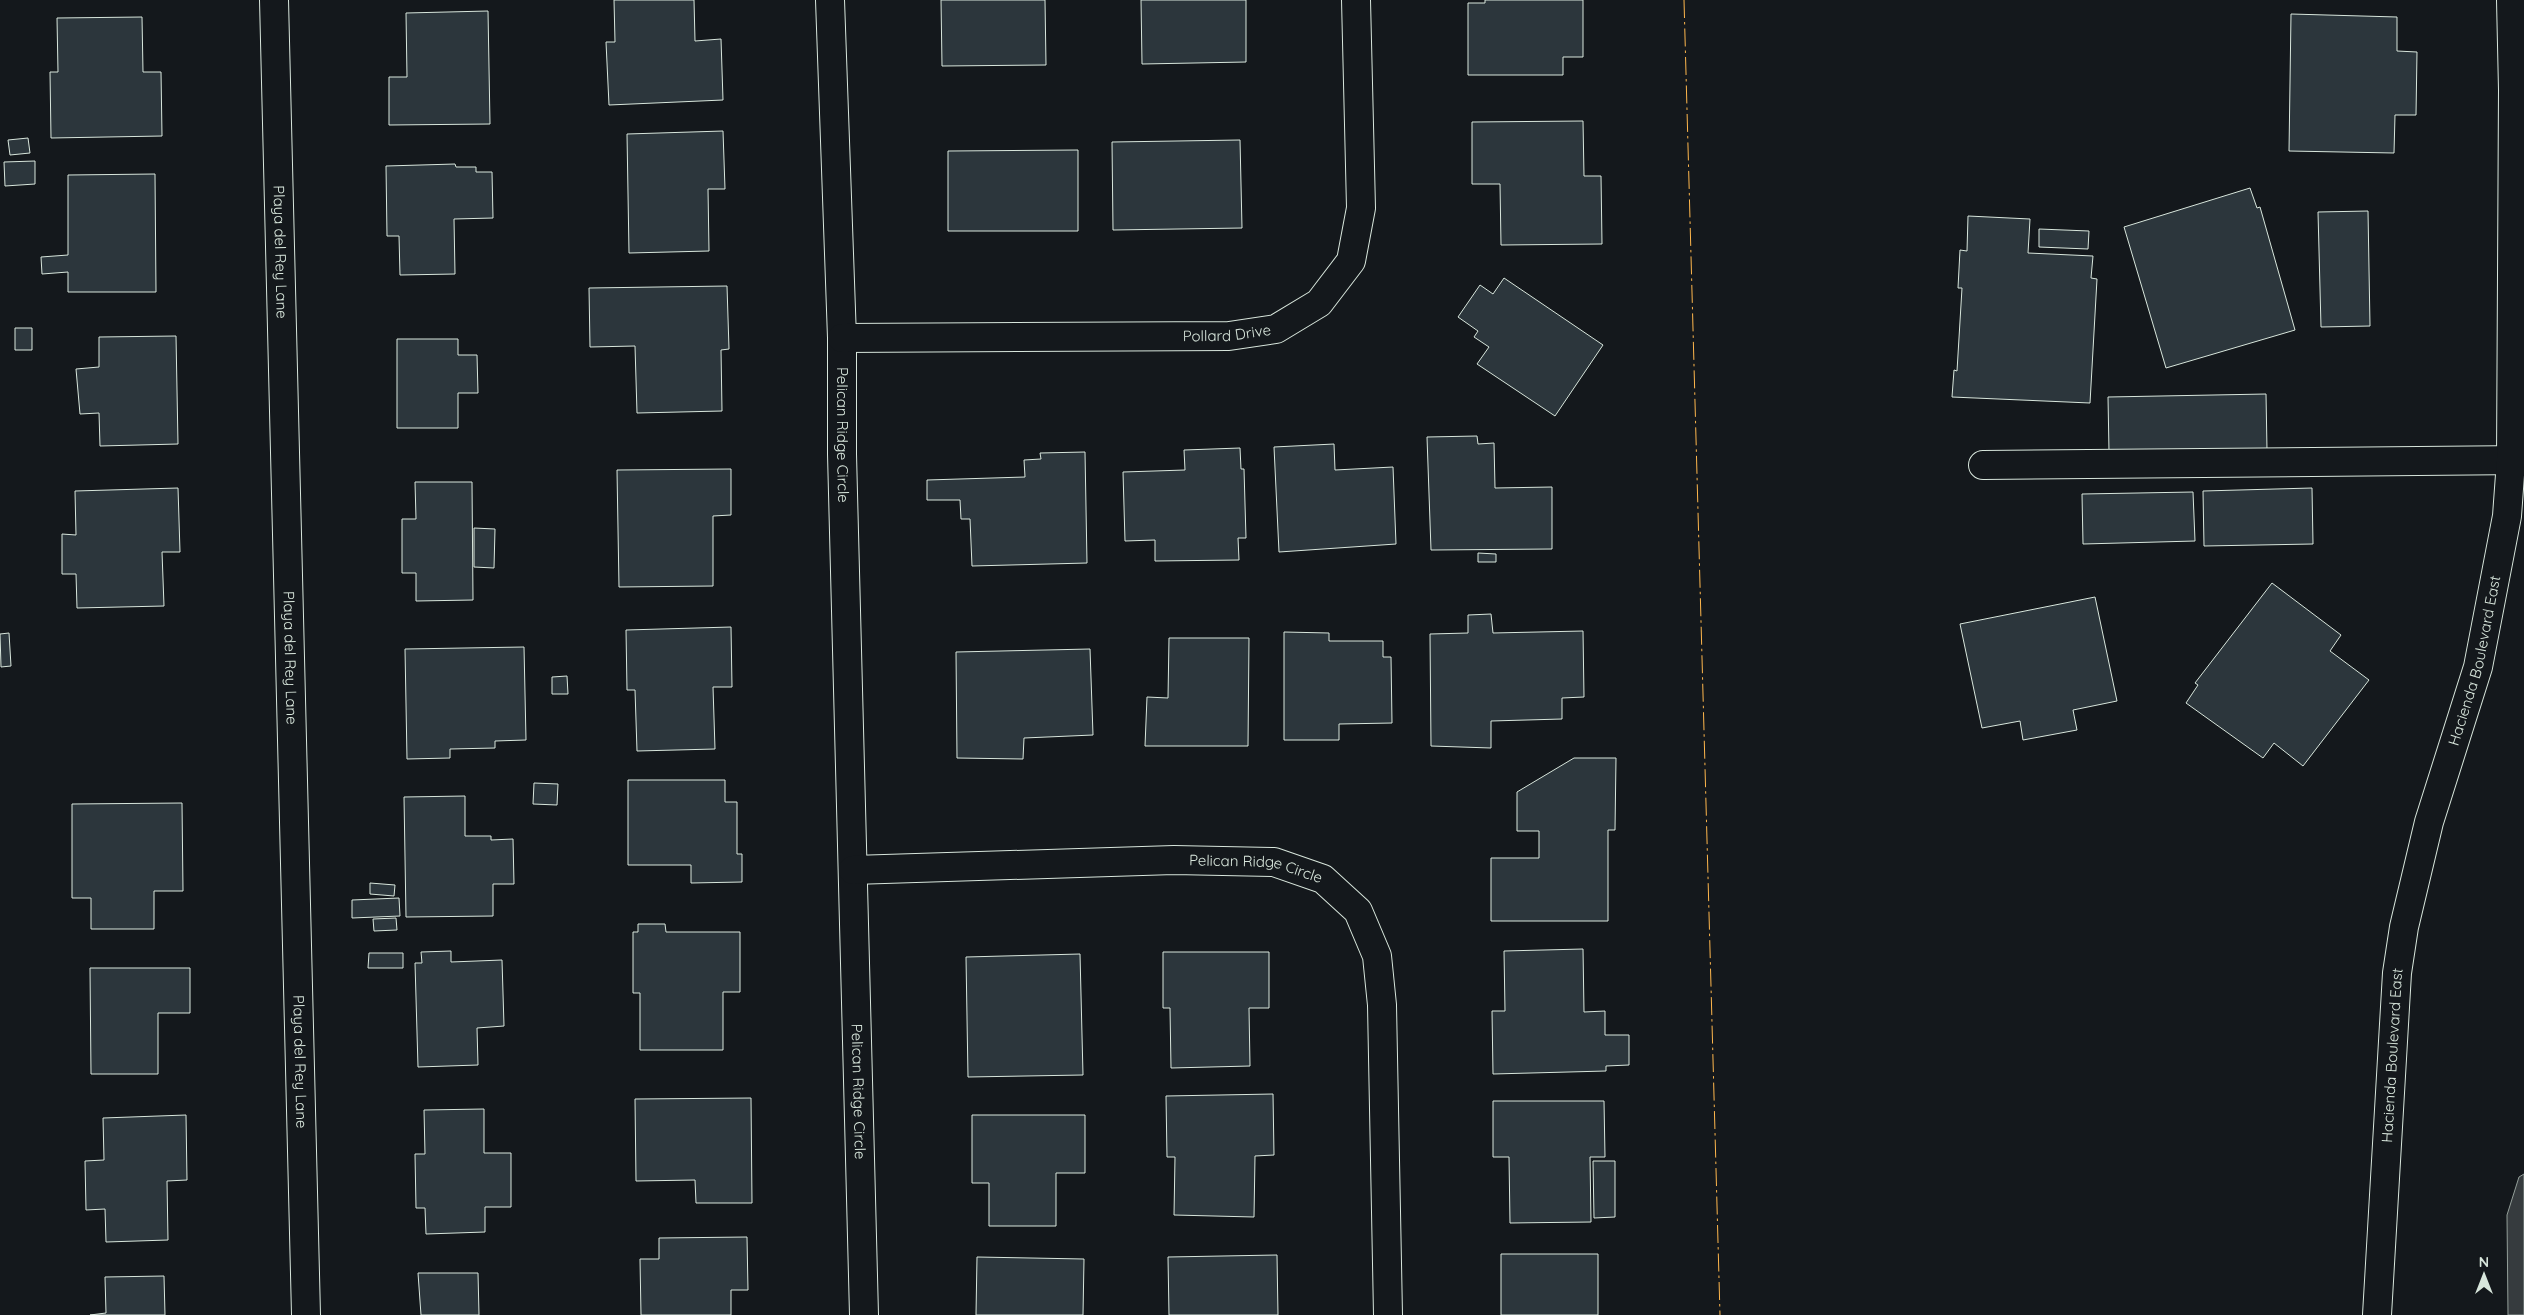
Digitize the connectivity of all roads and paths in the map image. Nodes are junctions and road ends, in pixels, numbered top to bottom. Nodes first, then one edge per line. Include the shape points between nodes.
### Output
1 (274, 0) edge
2 (830, 0) edge
3 (1356, 0) edge
4 (2511, 0) edge
5 (842, 338) junction
6 (2518, 460) edge
7 (1983, 465) dead end
8 (853, 870) junction
9 (306, 1315) edge
10 (864, 1315) edge
11 (1388, 1315) edge
12 (2377, 1315) edge

1 - 9 street, Playa del Rey Lane
2 - 5 street, Pelican Ridge Circle
3 - 5 street, Pollard Drive via 1361,208 1351,261 1319,303 1276,329 1229,336
4 - 6 street, Hacienda Boulevard East
5 - 8 street, Pelican Ridge Circle
6 - 7 street
6 - 12 street, Hacienda Boulevard East via 2478,667 2429,822 2401,945
8 - 10 street, Pelican Ridge Circle
8 - 11 street, Pelican Ridge Circle via 1174,860 1274,862 1323,879 1358,911 1377,956 1382,1005

